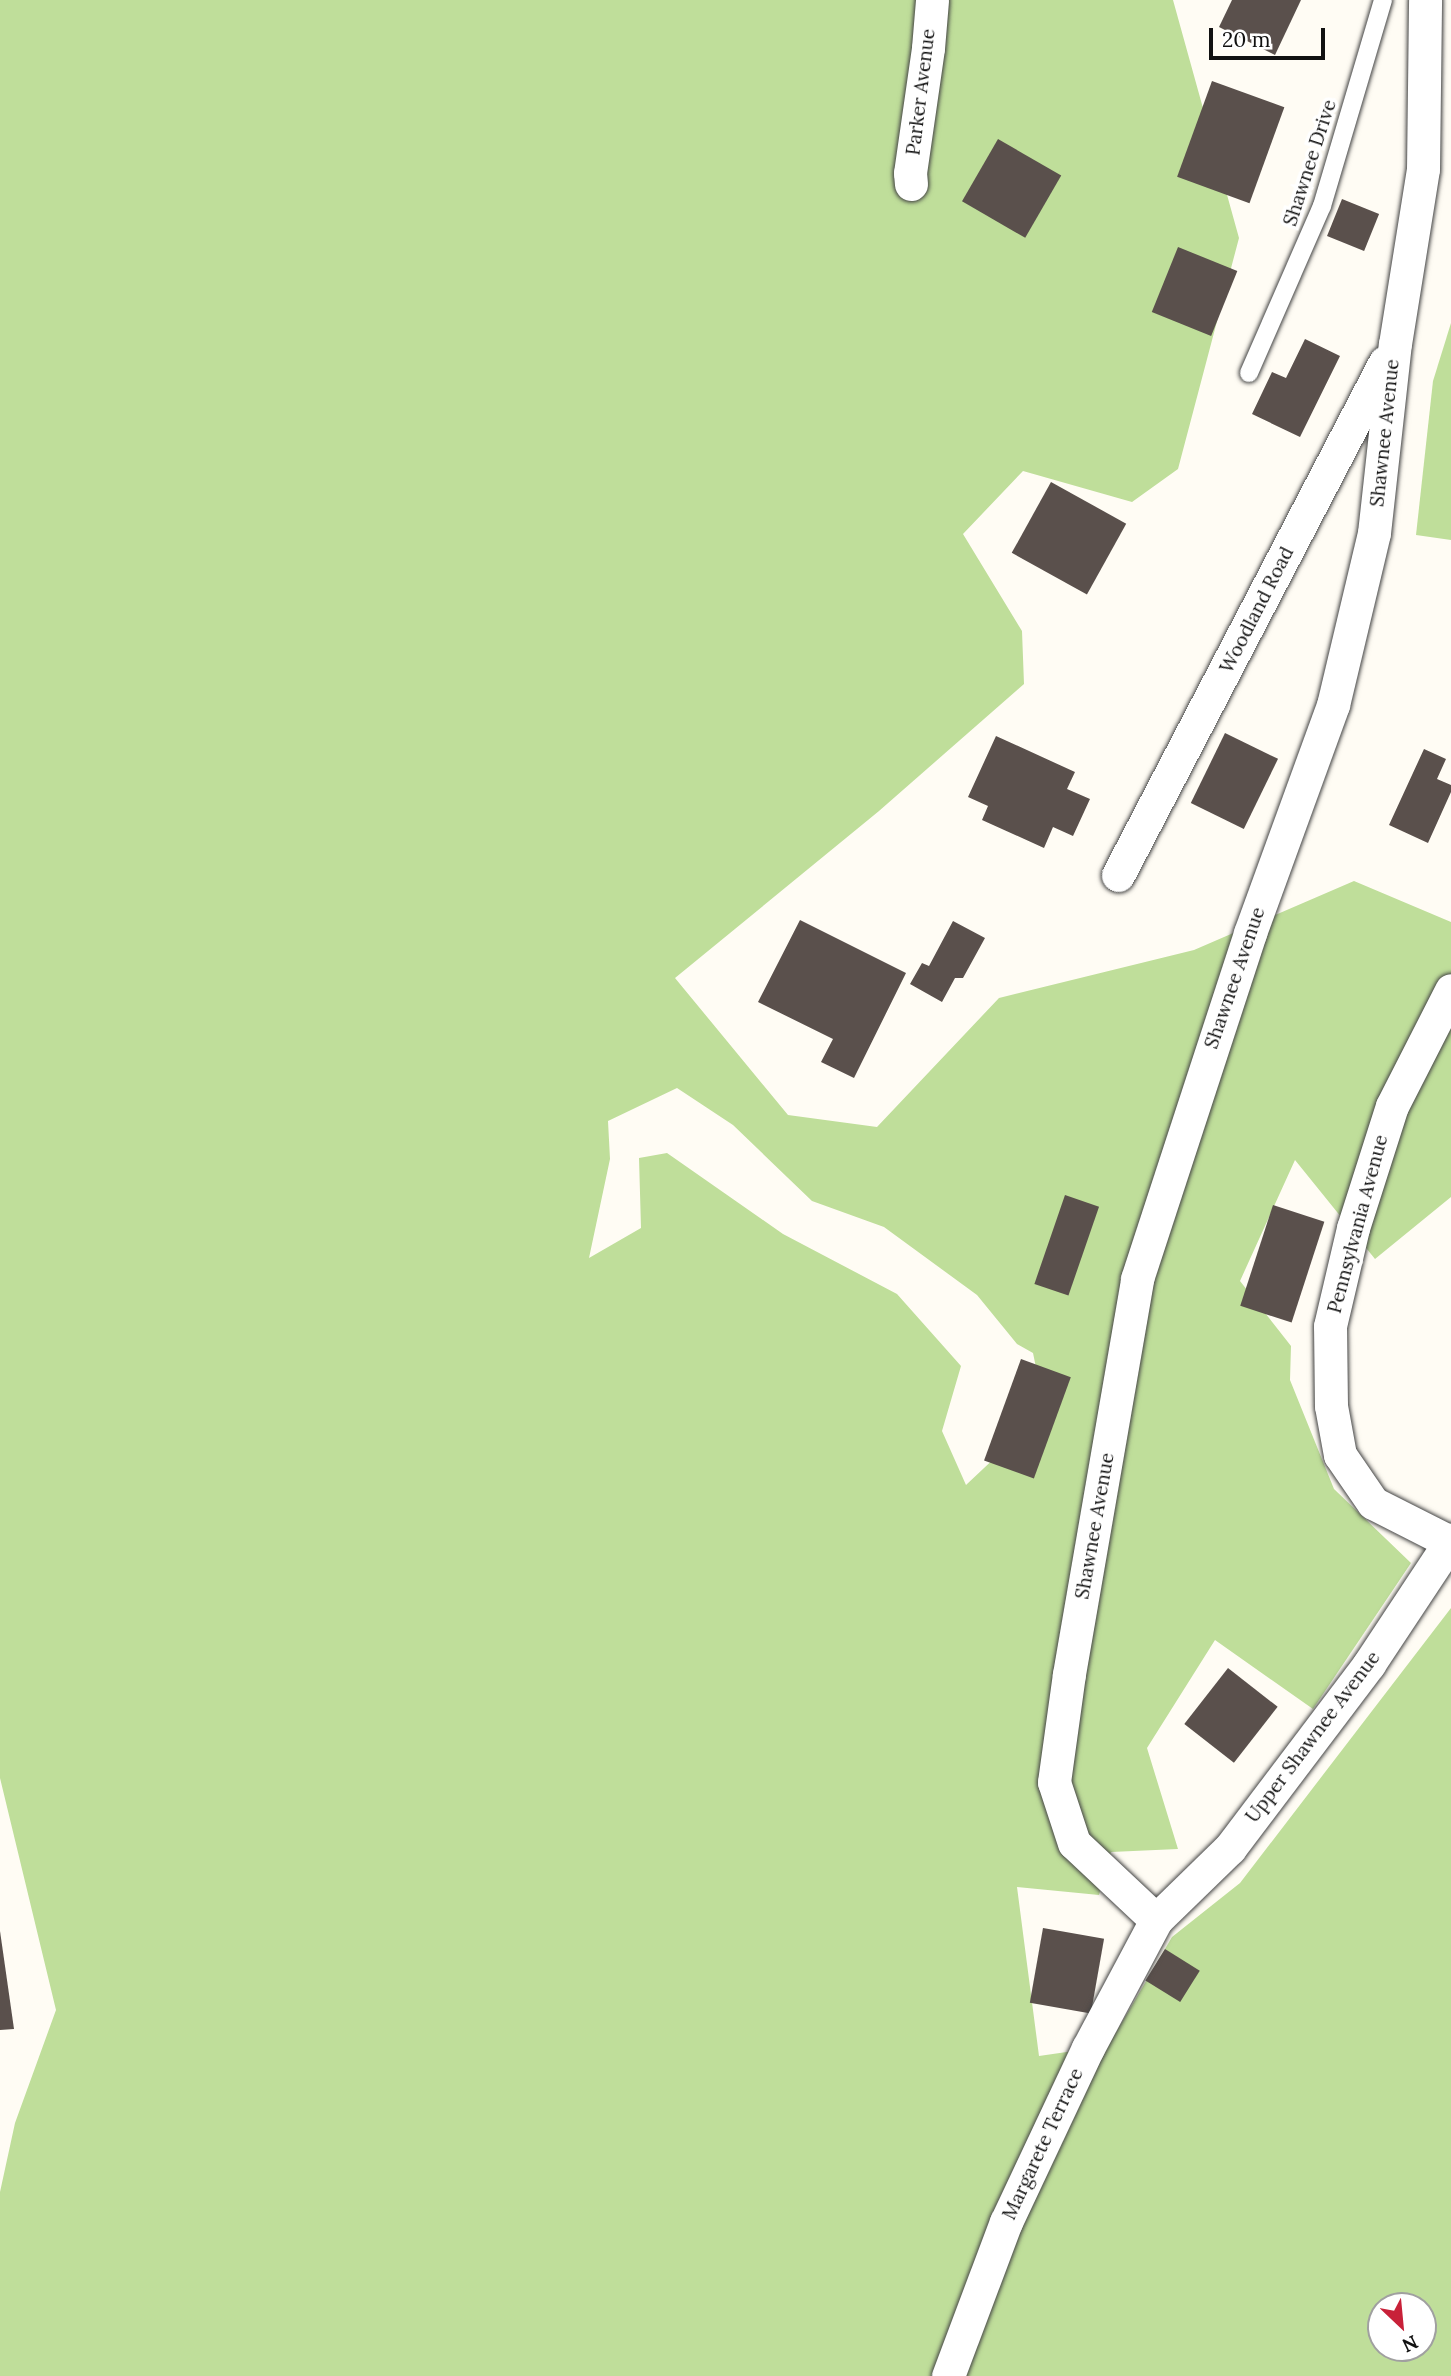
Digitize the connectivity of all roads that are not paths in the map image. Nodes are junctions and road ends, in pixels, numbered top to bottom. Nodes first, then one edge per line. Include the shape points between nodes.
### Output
1 (932, 0) edge
2 (1383, 0) edge
3 (1425, 0) edge
4 (911, 184) dead end
5 (1395, 344) junction
6 (1248, 373) dead end
7 (1118, 876) dead end
8 (1451, 990) edge
9 (1450, 1541) edge
10 (1156, 1920) junction
11 (948, 2376) edge

1 - 4 street, Parker Avenue
2 - 6 lane, Shawnee Drive via 1322,206
3 - 5 street, Shawnee Avenue via 1423,169
5 - 7 street, Woodland Road
5 - 10 street, Shawnee Avenue via 1374,533 1334,705 1250,933 1137,1279 1069,1674 1054,1782 1074,1843
8 - 9 street, Pennsylvania Avenue via 1392,1106 1353,1228 1330,1326 1331,1406 1340,1455 1373,1503
9 - 10 street, Upper Shawnee Avenue via 1369,1664 1230,1848
10 - 11 street, Margarete Terrace via 1006,2222

